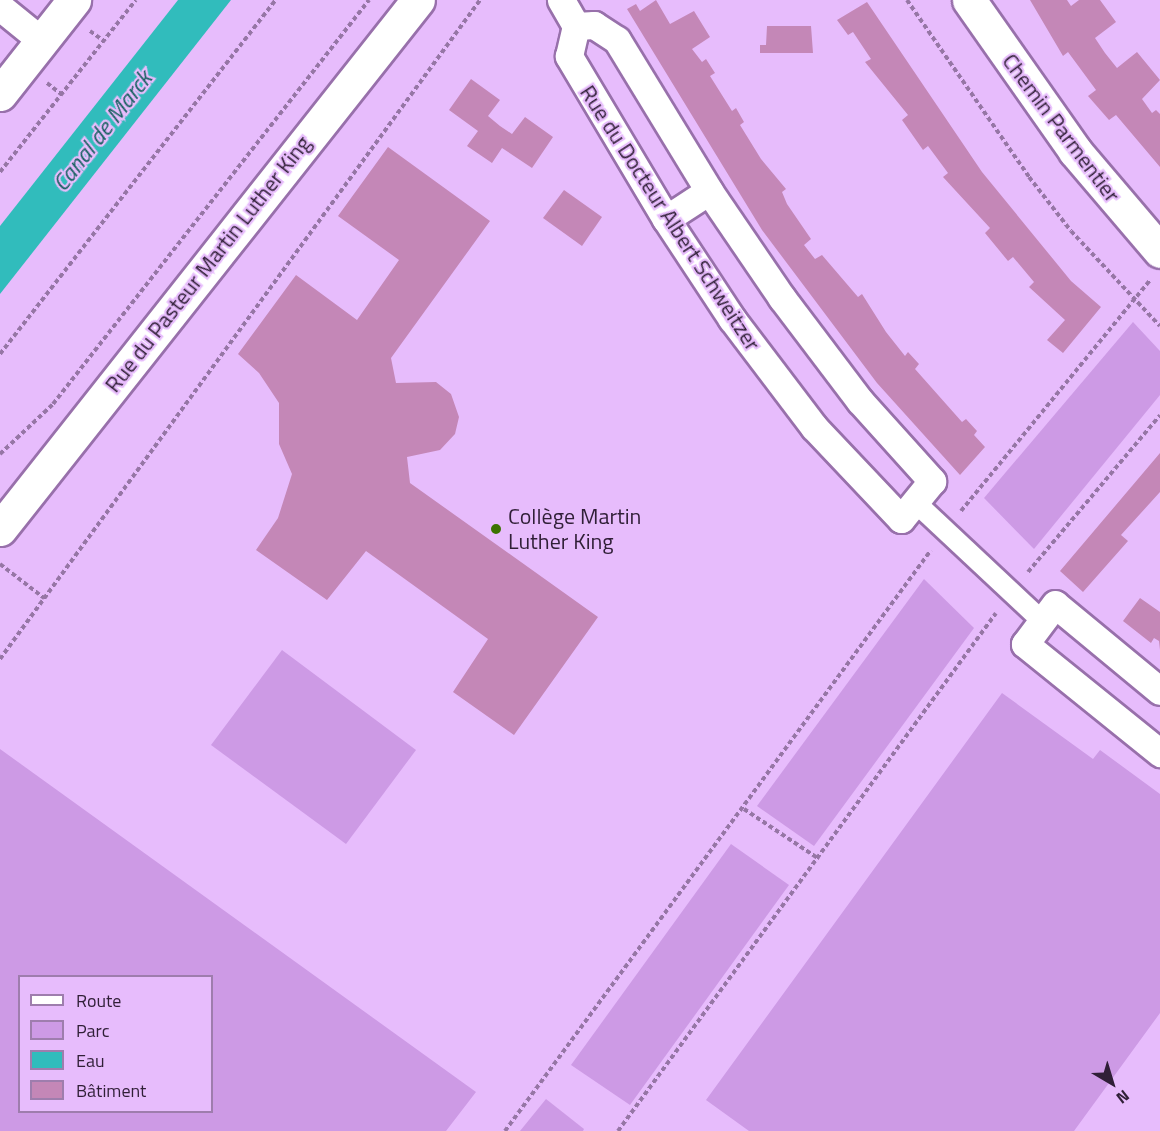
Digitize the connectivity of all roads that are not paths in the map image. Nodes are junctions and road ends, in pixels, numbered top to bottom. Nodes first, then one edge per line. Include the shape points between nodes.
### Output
1 (74, 0) edge
2 (418, 0) edge
3 (561, 0) edge
4 (969, 0) edge
5 (0, 8) edge
6 (576, 26) junction
7 (42, 41) junction
8 (0, 94) edge
9 (709, 191) junction
10 (666, 219) junction
11 (1157, 264) edge
12 (915, 502) junction
13 (0, 529) edge
14 (1042, 621) junction
15 (1160, 691) edge
16 (1160, 753) edge

1 - 7 street
2 - 13 street, Rue du Pasteur Martin Luther King
3 - 6 street
4 - 11 street, Chemin Parmentier
5 - 7 street
6 - 9 street, Rue du Docteur Albert Schweitzer via 594,25 617,40
6 - 10 street, Rue du Docteur Albert Schweitzer via 569,56
7 - 8 street
9 - 10 street
9 - 12 street, Rue du Docteur Albert Schweitzer via 823,353 932,481
10 - 12 street, Rue du Docteur Albert Schweitzer via 732,319 814,428 901,519
12 - 14 street via 943,533
14 - 15 street via 1055,604
14 - 16 street via 1025,644

